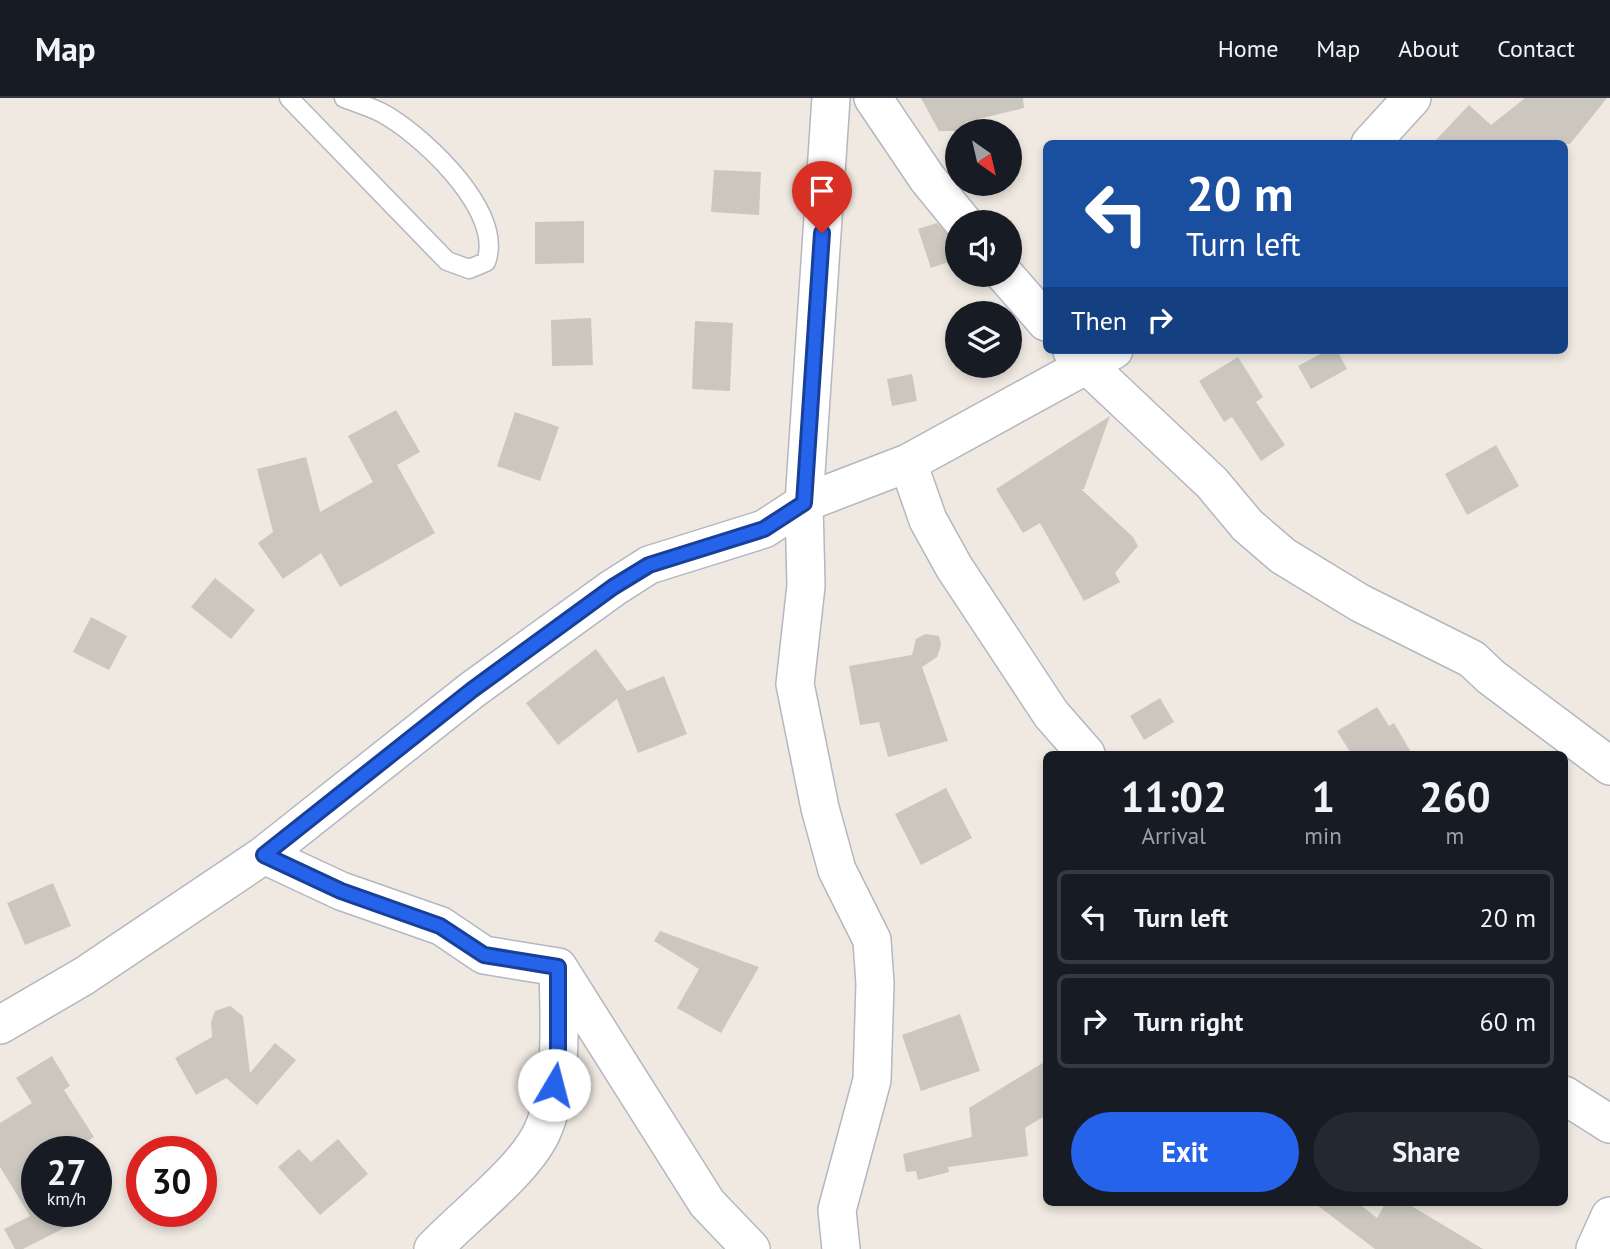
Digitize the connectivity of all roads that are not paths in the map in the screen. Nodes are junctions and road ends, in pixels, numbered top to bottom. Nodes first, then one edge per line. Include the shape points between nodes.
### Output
1 (289, 98) edge
2 (344, 98) edge
3 (831, 98) edge
4 (873, 98) edge
5 (1412, 98) edge
6 (1374, 140) edge
7 (952, 210) edge
8 (1015, 287) edge
9 (1043, 319) edge
10 (1091, 356) edge
11 (908, 463) junction
12 (804, 503) junction
13 (1083, 751) edge
14 (1610, 766) edge
15 (264, 855) junction
16 (558, 967) junction
17 (0, 1025) edge
18 (1568, 1098) edge
19 (1610, 1124) edge
20 (1610, 1216) edge
21 (433, 1249) edge
22 (751, 1249) edge
23 (841, 1249) edge
24 (1595, 1249) edge

1 - 2 lane via 447,261 469,270 486,262 491,250 486,222 459,181 424,142 387,115
3 - 12 street
4 - 7 street
5 - 6 street
8 - 9 street
10 - 11 street
10 - 14 street via 1238,516 1283,556 1360,603 1472,659
11 - 12 street
11 - 13 street via 928,520 954,567 1051,714
12 - 15 street via 764,529 649,565 613,587 472,690
12 - 23 street via 806,586 795,684 837,870 872,940 875,984 872,1080 837,1210
15 - 16 street via 341,891 440,926 484,955
15 - 17 street via 84,976
16 - 21 street via 558,1069 542,1132 526,1156
16 - 22 street via 707,1203
18 - 19 street
20 - 24 street

